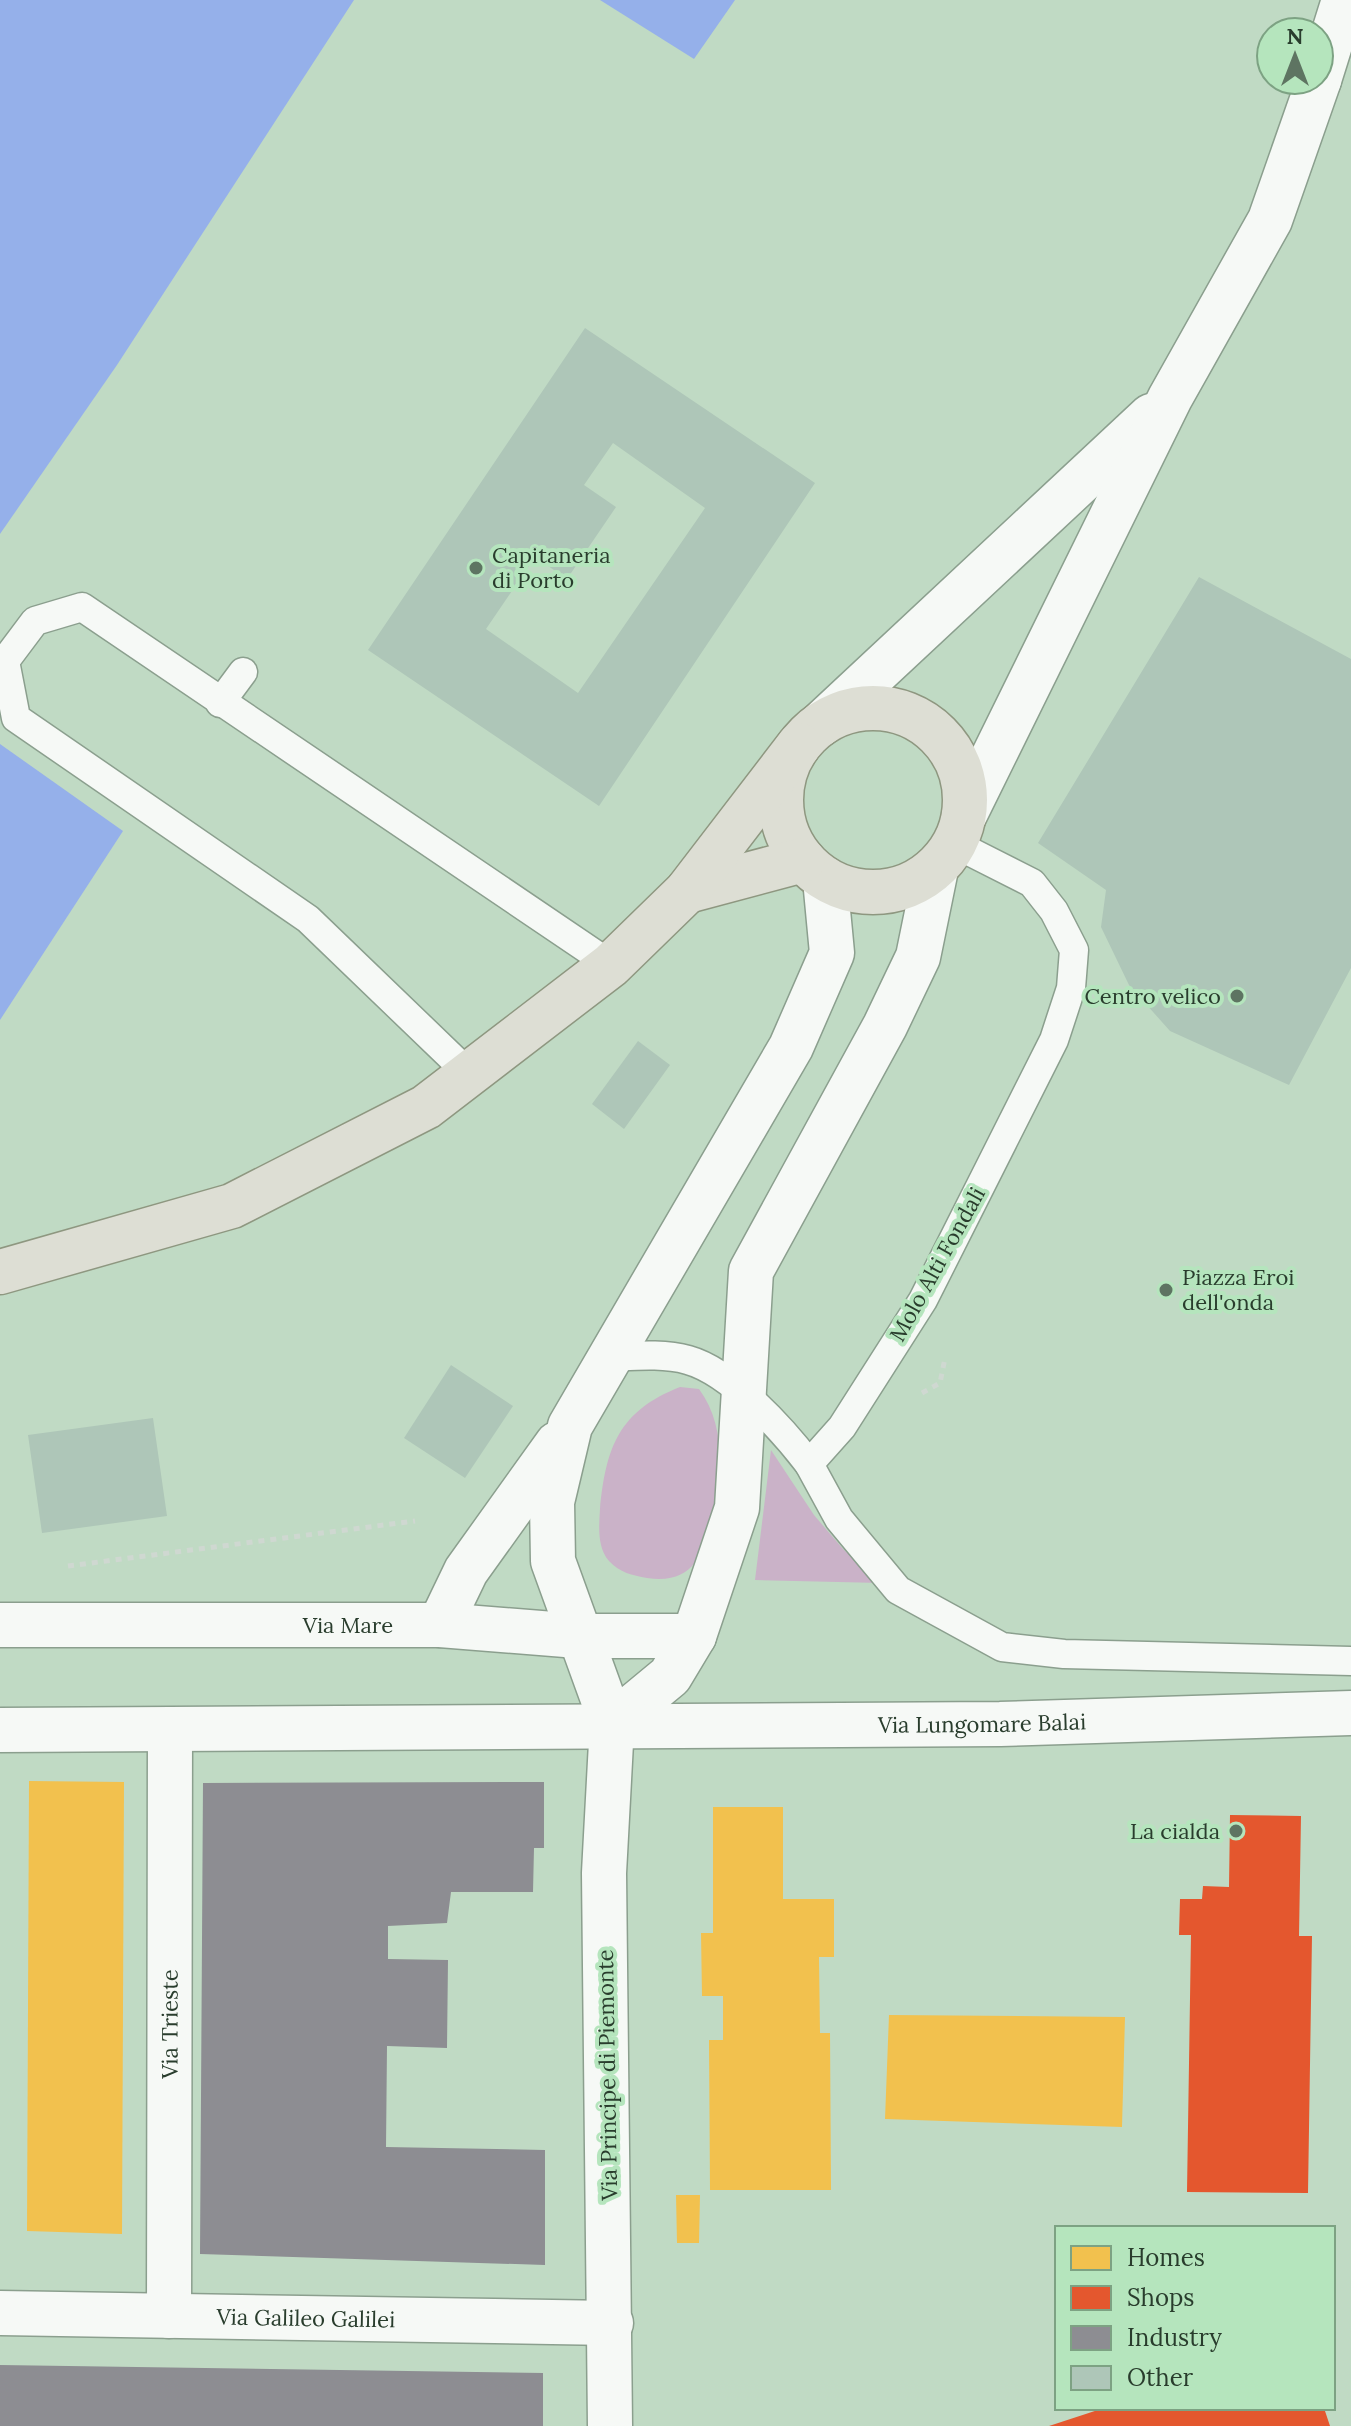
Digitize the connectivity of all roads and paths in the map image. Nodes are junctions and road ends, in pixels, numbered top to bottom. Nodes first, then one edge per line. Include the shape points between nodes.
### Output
1 (1313, 96) edge
2 (1170, 398) junction
3 (243, 672) dead end
4 (220, 703) junction
5 (810, 734) junction
6 (952, 843) junction
7 (814, 870) junction
8 (687, 891) junction
9 (611, 965) junction
10 (469, 1074) junction
11 (0, 1272) edge
12 (934, 1278) junction
13 (608, 1357) junction
14 (743, 1394) junction
15 (915, 1397) dead end
16 (570, 1426) junction
17 (809, 1464) junction
18 (415, 1521) dead end
19 (61, 1567) dead end
20 (0, 1625) edge
21 (440, 1625) junction
22 (578, 1636) junction
23 (694, 1636) junction
24 (1351, 1661) edge
25 (1351, 1713) edge
26 (612, 1724) junction
27 (0, 1730) edge
28 (170, 1731) junction
29 (0, 2313) edge
30 (169, 2316) junction
31 (611, 2323) junction
32 (610, 2426) edge

1 - 2 street via 1270,220
2 - 5 street
2 - 6 street
3 - 4 lane
4 - 9 lane
4 - 10 lane via 82,607 35,621 5,661 16,718 308,919
5 - 6 main road via 850,710 880,708 910,715 936,732 955,756 965,785
5 - 7 main road via 784,772 780,804 787,833
5 - 8 main road
6 - 7 main road via 910,884 882,892 853,890
6 - 12 lane, Molo Alti Fondali via 1032,883 1074,950 1071,988 1054,1040
6 - 14 street via 918,957 751,1271
7 - 8 main road
7 - 13 street via 832,953 791,1047
8 - 9 main road
9 - 10 main road
10 - 11 main road via 426,1107 232,1206
12 - 15 path via 953,1306 940,1383
12 - 17 lane, Molo Alti Fondali via 842,1427
13 - 14 lane via 650,1355 690,1361
13 - 16 street
14 - 17 lane via 779,1424
14 - 23 street via 737,1508
16 - 21 street via 466,1571
16 - 22 street via 552,1502 553,1561
17 - 24 lane via 839,1519 898,1590 1002,1647 1064,1654
18 - 19 path
20 - 21 street, Via Mare
21 - 22 street, Via Mare
22 - 23 street, Via Mare
22 - 26 street
23 - 26 street via 670,1676
25 - 26 street, Via Lungomare Balai via 1000,1724
26 - 28 street
26 - 31 street, Via Principe di Piemonte via 604,1873
27 - 28 street
28 - 30 street, Via Trieste
29 - 30 street, Via Galileo Galilei
30 - 31 street, Via Galileo Galilei
31 - 32 street, Via Principe di Piemonte

